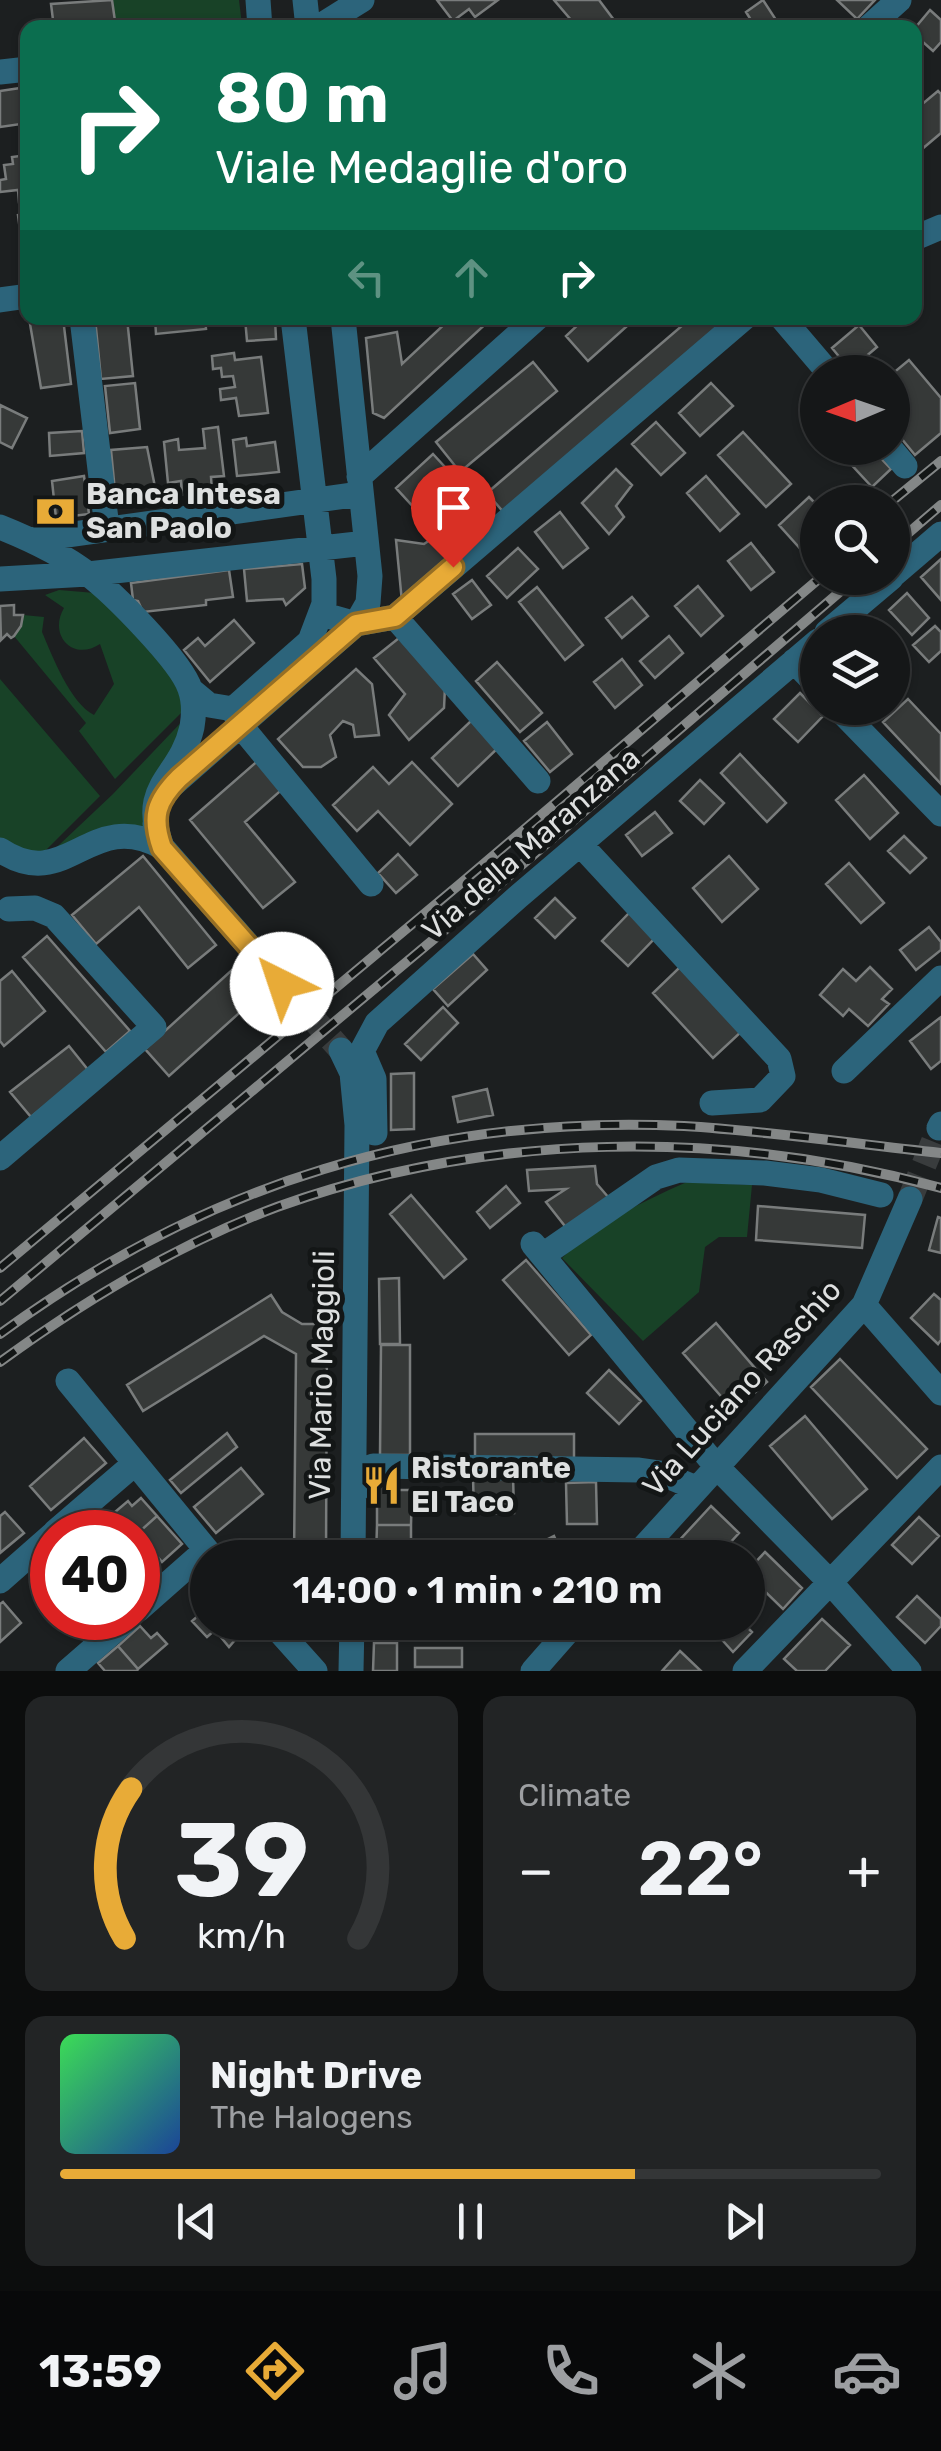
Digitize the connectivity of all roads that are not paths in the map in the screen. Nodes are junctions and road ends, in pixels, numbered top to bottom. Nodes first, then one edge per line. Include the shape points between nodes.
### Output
1 (362, 0) edge
2 (900, 0) edge
3 (330, 20) edge
4 (877, 20) edge
5 (83, 325) edge
6 (293, 325) edge
7 (344, 325) edge
8 (530, 325) edge
9 (736, 325) edge
10 (788, 325) edge
11 (814, 355) edge
12 (360, 485) junction
13 (315, 500) junction
14 (0, 527) edge
15 (107, 528) junction
16 (941, 534) edge
17 (31, 540) junction
18 (366, 543) junction
19 (321, 548) junction
20 (910, 561) edge
21 (88, 574) junction
22 (0, 579) edge
23 (871, 595) edge
24 (321, 614) junction
25 (848, 615) edge
26 (395, 617) junction
27 (356, 624) junction
28 (800, 657) edge
29 (794, 662) junction
30 (800, 668) edge
31 (191, 690) junction
32 (236, 717) junction
33 (855, 725) edge
34 (538, 780) dead end
35 (941, 814) edge
36 (159, 836) junction
37 (580, 844) junction
38 (11, 857) edge
39 (371, 884) dead end
40 (4, 913) edge
41 (941, 978) edge
42 (282, 984) tunnel mouth
43 (341, 1050) tunnel mouth
44 (844, 1071) dead end
45 (712, 1103) dead end
46 (375, 1132) dead end
47 (0, 1158) edge
48 (881, 1195) dead end
49 (910, 1199) tunnel mouth
50 (864, 1304) junction
51 (68, 1381) dead end
52 (941, 1393) edge
53 (133, 1464) junction
54 (716, 1466) junction
55 (941, 1467) edge
56 (696, 1488) junction
57 (81, 1510) edge
58 (353, 1520) junction
59 (198, 1540) edge
60 (352, 1540) edge
61 (650, 1540) edge
62 (30, 1555) edge
63 (190, 1570) edge
64 (0, 1581) edge
65 (830, 1582) junction
66 (160, 1593) edge
67 (104, 1640) edge
68 (287, 1640) edge
69 (560, 1640) edge
70 (351, 1664) edge
71 (68, 1671) edge
72 (315, 1671) edge
73 (533, 1671) edge
74 (745, 1671) edge
75 (909, 1671) edge

1 - 3 street
2 - 4 street
5 - 15 street
6 - 13 street
7 - 12 street
8 - 12 street
9 - 26 street
10 - 11 street
12 - 13 street
12 - 18 street
13 - 15 street
13 - 19 street
14 - 17 street
15 - 17 street
16 - 20 street
17 - 21 street
18 - 19 street
18 - 27 street via 369,595
19 - 21 street
19 - 24 street
21 - 22 street
21 - 31 street via 140,624
23 - 25 street
24 - 27 street
24 - 32 street via 310,641
26 - 27 street
26 - 34 street
27 - 32 street
28 - 29 street, Via della Maranzana
29 - 30 street
29 - 37 street, Via della Maranzana
31 - 32 street
31 - 36 street via 191,730 156,799
32 - 36 street via 158,805
32 - 39 street
33 - 35 street
36 - 38 street via 116,836 43,864
36 - 42 street
37 - 45 street via 779,1059 782,1076 760,1100
37 - 46 street, Via della Maranzana via 368,1037 362,1051 374,1079
38 - 40 street
40 - 47 street via 35,908 54,916 154,1027
41 - 44 street
43 - 58 street, Via Mario Maggioli via 356,1097
48 - 54 street via 821,1180 680,1170 538,1250
49 - 50 street, Via Luciano Raschio
50 - 52 street
50 - 54 street, Via Luciano Raschio
51 - 53 street
53 - 57 street
53 - 59 street
54 - 56 street, Via Luciano Raschio
54 - 65 street
55 - 65 street
56 - 58 street via 639,1470 372,1466 361,1473
56 - 61 street, Via Luciano Raschio
58 - 60 street, Via Mario Maggioli
62 - 64 street
63 - 66 street
65 - 74 street
65 - 75 street
67 - 71 street
68 - 72 street
69 - 73 street
70 - 72 street via 326,1661

